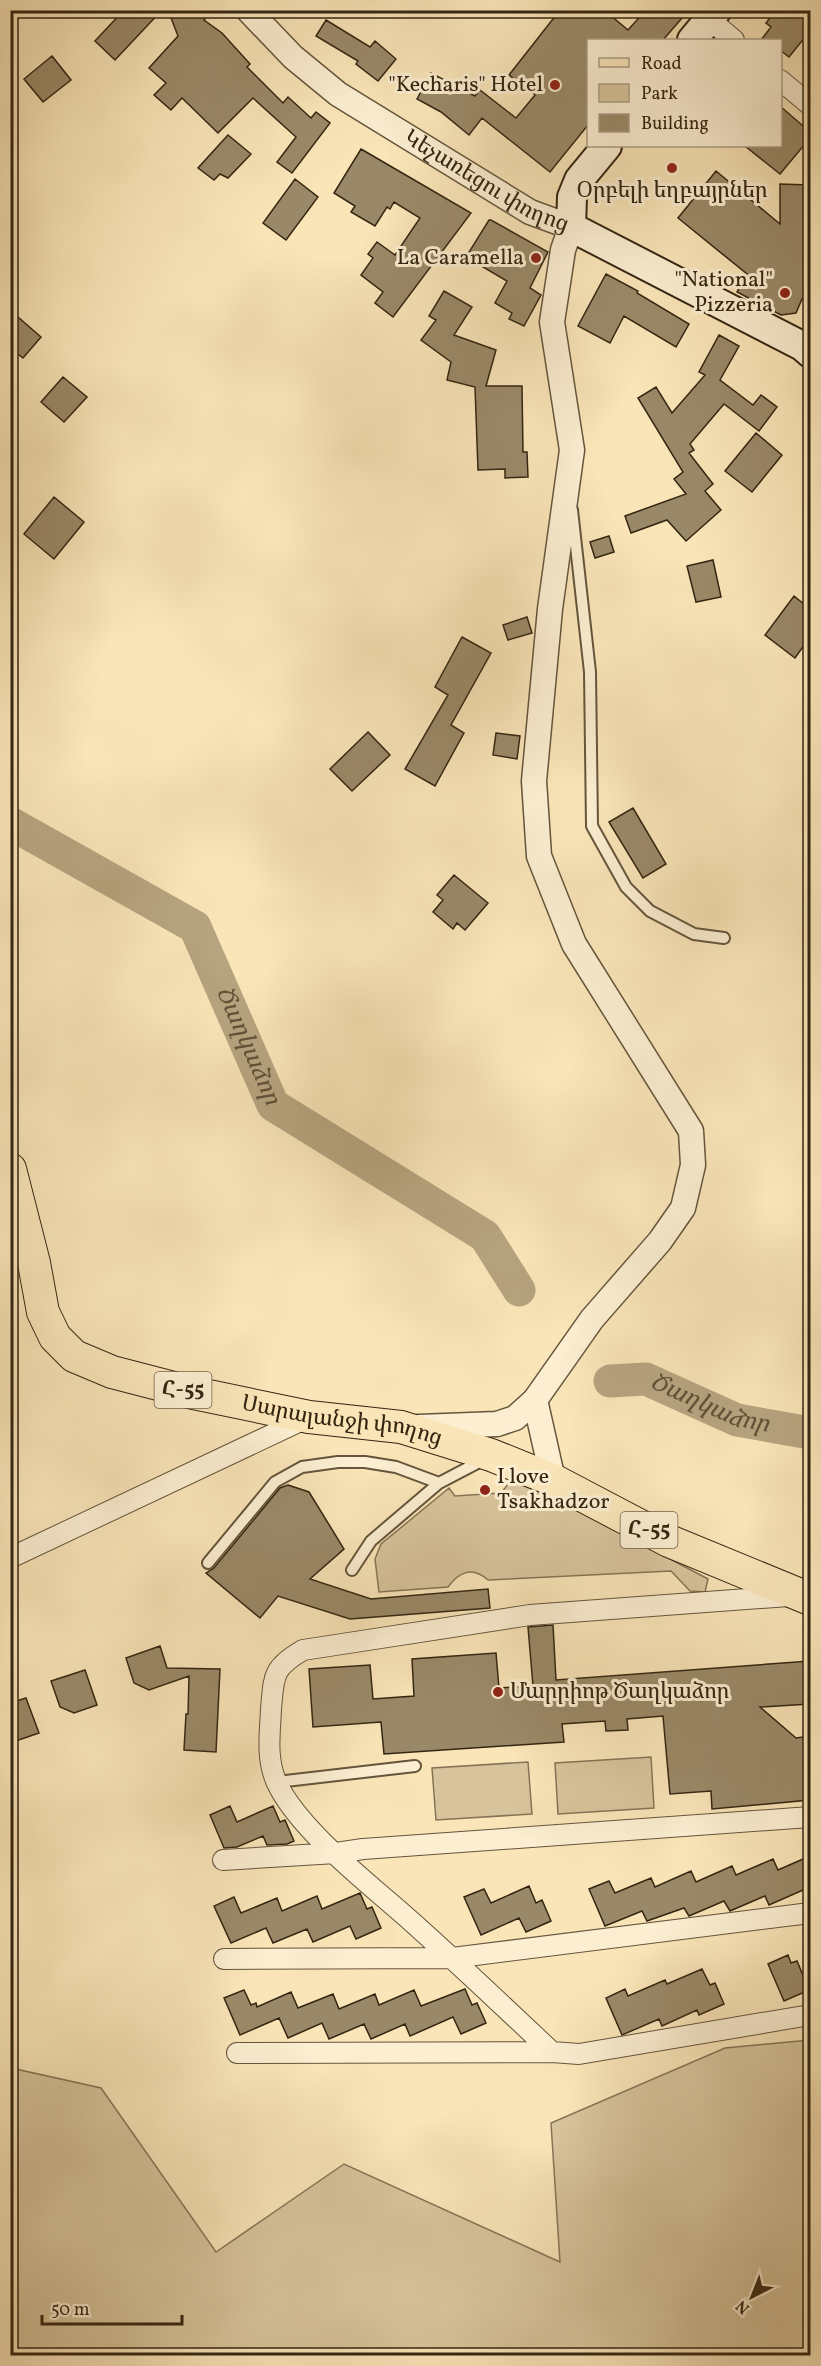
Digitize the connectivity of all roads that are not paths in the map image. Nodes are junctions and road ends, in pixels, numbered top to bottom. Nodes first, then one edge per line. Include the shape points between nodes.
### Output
1 (248, 10) edge
2 (706, 24) edge
3 (732, 39) edge
4 (782, 82) edge
5 (810, 105) edge
6 (606, 147) edge
7 (571, 227) junction
8 (807, 344) edge
9 (568, 483) junction
10 (724, 938) dead end
11 (10, 1169) edge
12 (535, 1400) junction
13 (309, 1417) junction
14 (401, 1427) junction
15 (491, 1455) junction
16 (553, 1480) junction
17 (439, 1483) junction
18 (10, 1558) edge
19 (208, 1563) dead end
20 (352, 1570) dead end
21 (804, 1597) edge
22 (415, 1766) dead end
23 (277, 1782) junction
24 (810, 1817) edge
25 (336, 1853) junction
26 (223, 1860) dead end
27 (810, 1913) edge
28 (452, 1958) junction
29 (224, 1959) dead end
30 (810, 2015) edge
31 (552, 2052) junction
32 (237, 2053) dead end

1 - 7 street, Կեչառեցու փողոց via 293,57 338,94 530,212
2 - 3 street
4 - 5 street
6 - 7 main road via 579,180 572,196
7 - 8 main road, Կեչառեցու փողոց
7 - 9 street via 562,250 552,322 572,450
9 - 10 lane via 590,672 592,826 626,886 650,911 694,934
9 - 12 street via 550,609 534,781 539,856 574,944 691,1131 693,1165 683,1208 660,1241 592,1319
11 - 13 main road, Սարալանջի փողոց / Հ-55 via 43,1312 56,1337 74,1356 112,1372
12 - 14 street via 515,1418 497,1424
12 - 16 street
13 - 14 main road, Սարալանջի փողոց / Հ-55
13 - 18 street
14 - 15 main road, Սարալանջի փողոց / Հ-55
15 - 16 main road, Հ-55
15 - 17 lane
16 - 21 main road, Հ-55 via 669,1541
17 - 19 lane via 396,1467 364,1462 302,1467 275,1482
17 - 20 lane via 371,1541
21 - 23 street via 530,1615 303,1650 285,1661 274,1678 268,1754
22 - 23 lane
23 - 25 street via 295,1812
24 - 25 street
25 - 26 street
25 - 28 street
27 - 28 street
28 - 29 street
28 - 31 street
30 - 31 street via 603,2052
31 - 32 street

